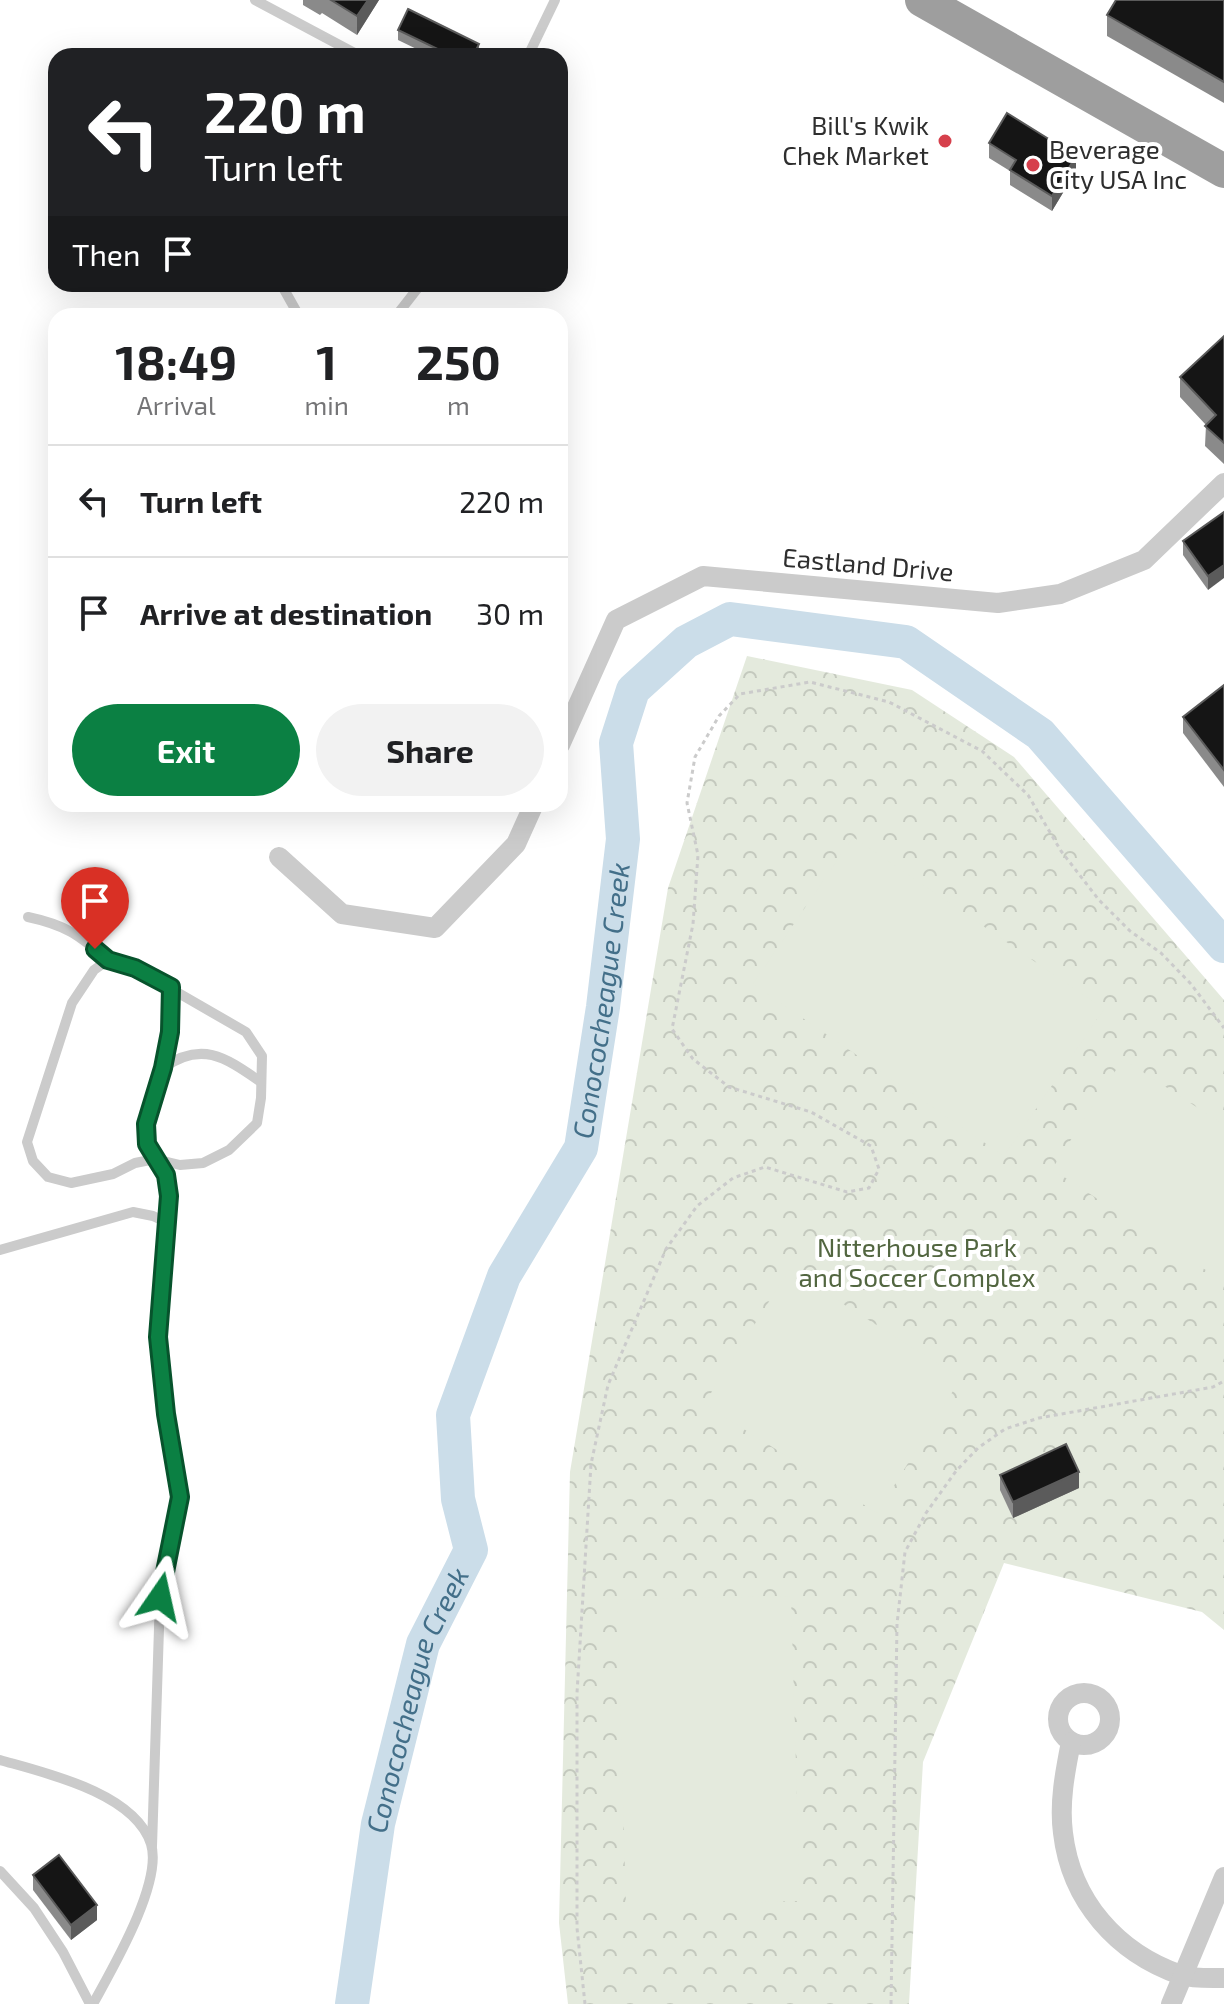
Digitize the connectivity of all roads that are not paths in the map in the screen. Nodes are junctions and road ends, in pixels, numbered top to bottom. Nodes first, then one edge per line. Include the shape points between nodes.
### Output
1 (255, 0) edge
2 (555, 0) edge
3 (922, 0) edge
4 (345, 48) edge
5 (532, 48) edge
6 (1224, 171) edge
7 (415, 292) edge
8 (402, 308) edge
9 (1224, 483) edge
10 (568, 727) edge
11 (530, 812) edge
12 (279, 857) dead end
13 (28, 917) dead end
14 (108, 960) junction
15 (171, 987) junction
16 (163, 1068) junction
17 (261, 1082) junction
18 (155, 1159) junction
19 (168, 1223) junction
20 (0, 1250) edge
21 (1071, 1742) dead end
22 (0, 1760) edge
23 (152, 1846) junction
24 (0, 1871) edge
25 (1224, 1877) edge
26 (1183, 1976) junction
27 (1224, 1978) edge
28 (91, 2004) edge
29 (1171, 2004) edge

1 - 4 lane
2 - 5 lane
3 - 6 highway
7 - 8 lane
9 - 10 street, Eastland Drive via 1144,560 1060,594 998,603 703,576 616,620
11 - 12 street via 516,844 435,928 342,914
13 - 14 lane via 57,923
14 - 15 lane
14 - 18 lane via 94,970 72,1003 27,1142 33,1161 48,1177 71,1183
15 - 16 lane
15 - 17 lane via 246,1032 262,1056
16 - 17 lane via 181,1055 205,1054 228,1059
16 - 18 lane via 146,1124 147,1144
17 - 18 lane via 257,1123 229,1150 203,1163
18 - 19 lane via 166,1175
19 - 20 lane via 133,1212
19 - 23 lane via 158,1337 180,1497 160,1597
21 - 26 street via 1063,1781 1062,1833 1075,1881 1096,1919 1128,1949
22 - 23 lane via 93,1790 143,1827
23 - 28 lane via 148,1888 127,1941
24 - 28 lane via 34,1908
25 - 26 street
26 - 27 street
26 - 29 street

